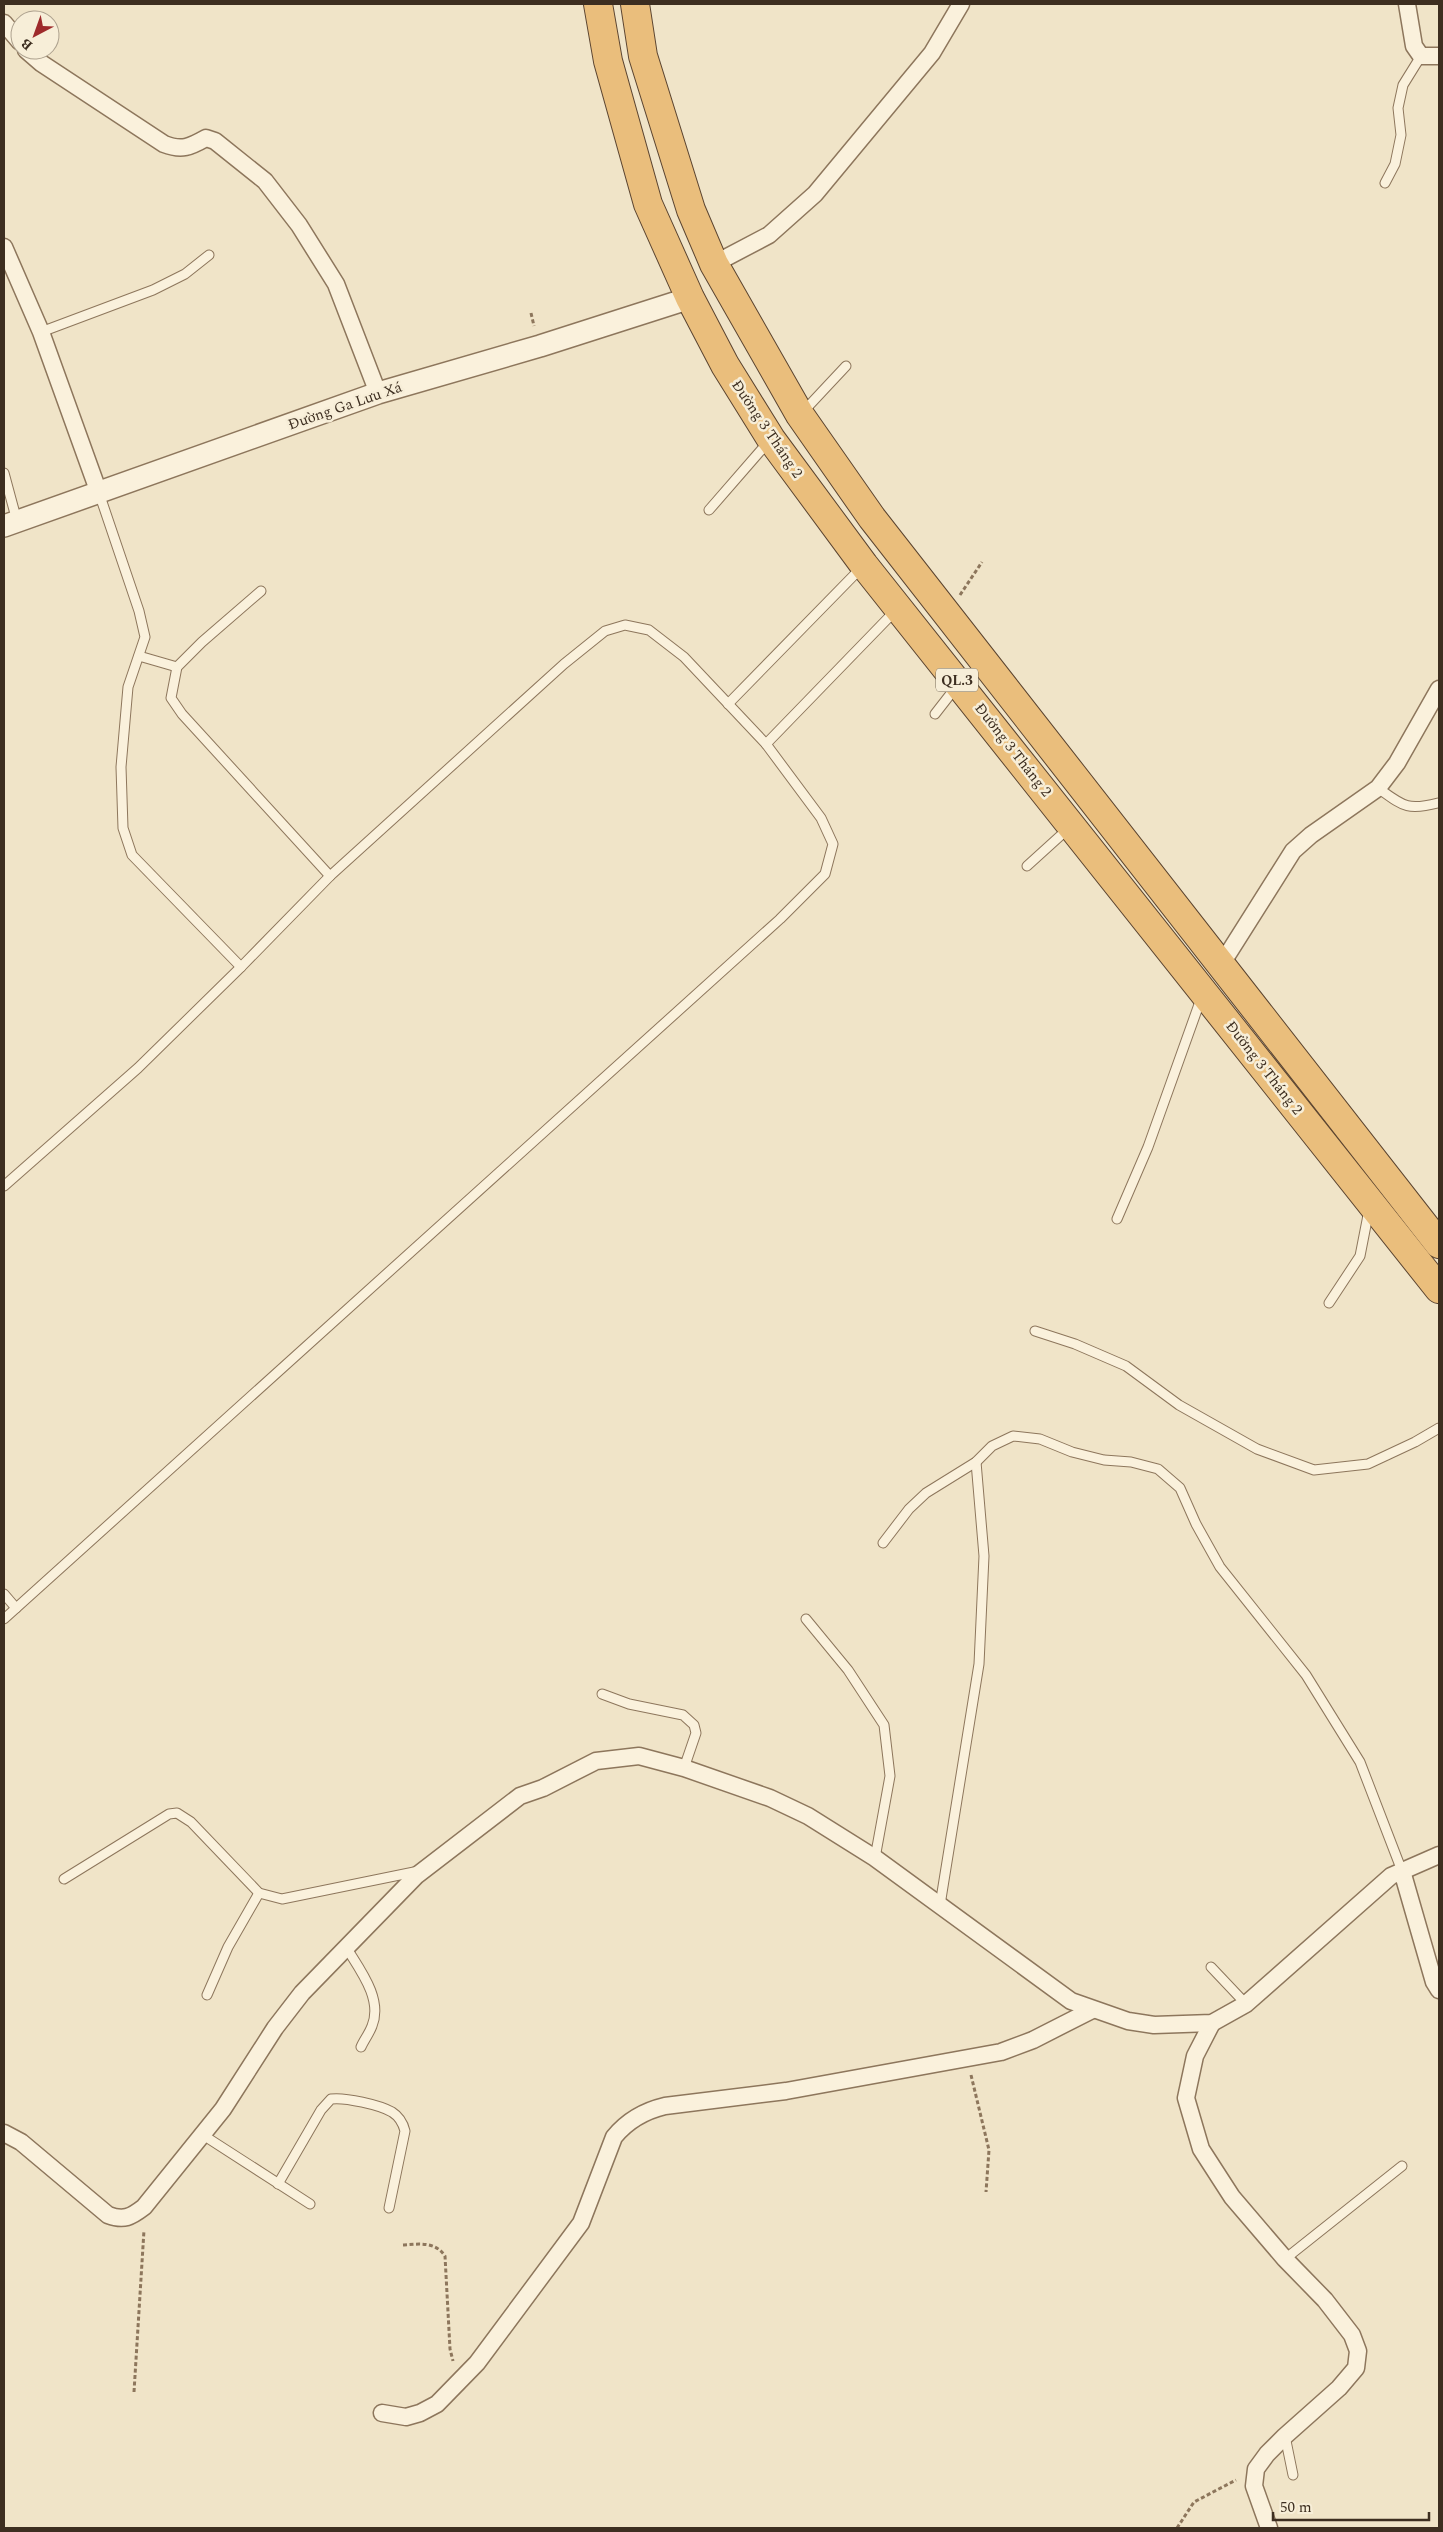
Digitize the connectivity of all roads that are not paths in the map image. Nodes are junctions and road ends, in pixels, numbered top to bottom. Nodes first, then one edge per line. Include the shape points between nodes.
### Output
1 (598, 4) edge
2 (635, 4) edge
3 (961, 4) edge
4 (1407, 4) edge
5 (1421, 56) junction
6 (1439, 56) edge
7 (38, 60) edge
8 (1385, 183) dead end
9 (4, 247) edge
10 (209, 255) dead end
11 (714, 264) junction
12 (676, 271) junction
13 (690, 298) junction
14 (41, 332) junction
15 (846, 366) dead end
16 (378, 392) junction
17 (800, 415) junction
18 (771, 438) junction
19 (4, 473) edge
20 (99, 493) junction
21 (709, 510) dead end
22 (10, 523) edge
23 (864, 565) junction
24 (261, 591) dead end
25 (898, 608) junction
26 (139, 656) junction
27 (177, 667) junction
28 (960, 683) junction
29 (1439, 689) edge
30 (728, 704) junction
31 (935, 714) dead end
32 (766, 744) junction
33 (1378, 788) junction
34 (1438, 803) edge
35 (1072, 825) junction
36 (1027, 866) dead end
37 (330, 876) junction
38 (1221, 965) junction
39 (241, 967) junction
40 (1203, 991) junction
41 (4, 1186) edge
42 (1370, 1203) junction
43 (1117, 1219) dead end
44 (1439, 1244) edge
45 (1439, 1289) edge
46 (1329, 1302) dead end
47 (1035, 1331) dead end
48 (1439, 1428) edge
49 (976, 1462) junction
50 (883, 1543) dead end
51 (4, 1594) edge
52 (16, 1608) junction
53 (4, 1619) edge
54 (806, 1619) dead end
55 (602, 1694) dead end
56 (684, 1768) junction
57 (1439, 1855) edge
58 (875, 1858) junction
59 (424, 1870) junction
60 (1402, 1871) junction
61 (64, 1880) dead end
62 (260, 1893) junction
63 (940, 1905) junction
64 (346, 1947) junction
65 (1211, 1967) dead end
66 (1439, 1990) edge
67 (207, 1995) dead end
68 (1246, 2004) junction
69 (1092, 2010) junction
70 (1212, 2022) junction
71 (360, 2047) dead end
72 (4, 2133) edge
73 (203, 2136) junction
74 (1402, 2166) dead end
75 (278, 2184) junction
76 (310, 2204) dead end
77 (389, 2208) dead end
78 (1285, 2259) junction
79 (382, 2413) dead end
80 (1285, 2436) junction
81 (1294, 2475) dead end
82 (1269, 2528) edge

1 - 12 highway, Đường 3 Tháng 2 / QL.3 via 608,60 648,204
2 - 11 highway, Đường 3 Tháng 2 / QL.3 via 643,56 691,210
3 - 11 street via 932,53 815,194 769,235
4 - 5 street via 1414,46
5 - 6 street
5 - 8 lane via 1403,85 1398,108 1401,135 1395,164
7 - 16 street via 164,144 187,149 206,138 265,181 299,225 336,284
9 - 14 street
10 - 14 lane via 185,274 153,290
11 - 12 highway
11 - 17 highway, Đường 3 Tháng 2 / QL.3
12 - 13 highway, Đường 3 Tháng 2 / QL.3
13 - 16 street, Đường Ga Lưu Xá via 540,346
13 - 18 highway, Đường 3 Tháng 2 / QL.3 via 725,365
14 - 20 street
15 - 17 lane
16 - 20 street, Đường Ga Lưu Xá
17 - 38 highway, Đường 3 Tháng 2 / QL.3 via 872,518
18 - 21 lane
18 - 23 highway, Đường 3 Tháng 2 / QL.3
19 - 22 lane
20 - 22 street, Đường Ga Lưu Xá
20 - 26 lane via 139,611 145,637
23 - 25 highway, Đường 3 Tháng 2 / QL.3
23 - 30 lane
24 - 27 lane
25 - 28 highway, Đường 3 Tháng 2 / QL.3
25 - 32 lane
26 - 27 lane
26 - 39 lane via 128,687 121,767 123,828 132,855
27 - 37 lane via 171,698 182,714
28 - 31 lane
28 - 35 highway, Đường 3 Tháng 2 / QL.3
29 - 33 street via 1397,763
30 - 32 lane
30 - 37 lane via 684,657 649,630 625,625 605,631 564,664
32 - 52 lane via 799,787 833,844 825,874 780,919
33 - 34 lane via 1404,807
33 - 38 street via 1311,834 1293,851
35 - 36 lane
35 - 40 highway, Đường 3 Tháng 2 / QL.3
37 - 39 lane
38 - 44 highway, Đường 3 Tháng 2 / QL.3
39 - 41 lane via 138,1068
40 - 42 highway, Đường 3 Tháng 2 / QL.3
40 - 43 lane via 1148,1147
42 - 45 highway, Đường 3 Tháng 2 / QL.3
42 - 46 lane via 1360,1256
47 - 48 lane via 1126,1366 1179,1405 1257,1448 1314,1470 1368,1464
49 - 50 lane via 908,1509
49 - 60 lane via 992,1446 1013,1436 1040,1439 1072,1452 1158,1469 1180,1488 1220,1567 1306,1675 1360,1762
49 - 63 lane via 984,1556 979,1664
51 - 52 lane
52 - 53 lane
54 - 58 lane via 848,1670 884,1725 890,1776
55 - 56 lane via 689,1718 696,1733
56 - 58 street via 778,1802
56 - 59 street via 639,1756 596,1761 520,1796
57 - 60 street
58 - 63 street
59 - 62 lane via 282,1899
59 - 64 street
60 - 66 street
60 - 68 street via 1390,1876
61 - 62 lane via 169,1814 177,1813 191,1822
62 - 67 lane via 228,1947
63 - 69 street via 1071,2001
64 - 71 lane via 369,1986 374,2002 372,2025
64 - 73 street via 274,2028
65 - 68 lane
68 - 70 street
69 - 70 street via 1154,2025
69 - 79 street via 1020,2046 1001,2052 786,2091 665,2106 637,2116 614,2136 581,2223 464,2378 437,2404 420,2413 406,2417
70 - 78 street via 1195,2056 1186,2098 1201,2149 1232,2197
72 - 73 street via 21,2142 108,2215 124,2219 144,2207
73 - 75 lane
74 - 78 lane
75 - 76 lane
75 - 77 lane via 321,2110 331,2098 341,2097 392,2112 403,2121 405,2131
78 - 80 street via 1325,2300 1352,2335 1358,2351 1356,2368 1340,2388
80 - 81 lane
80 - 82 street via 1256,2469 1254,2486

